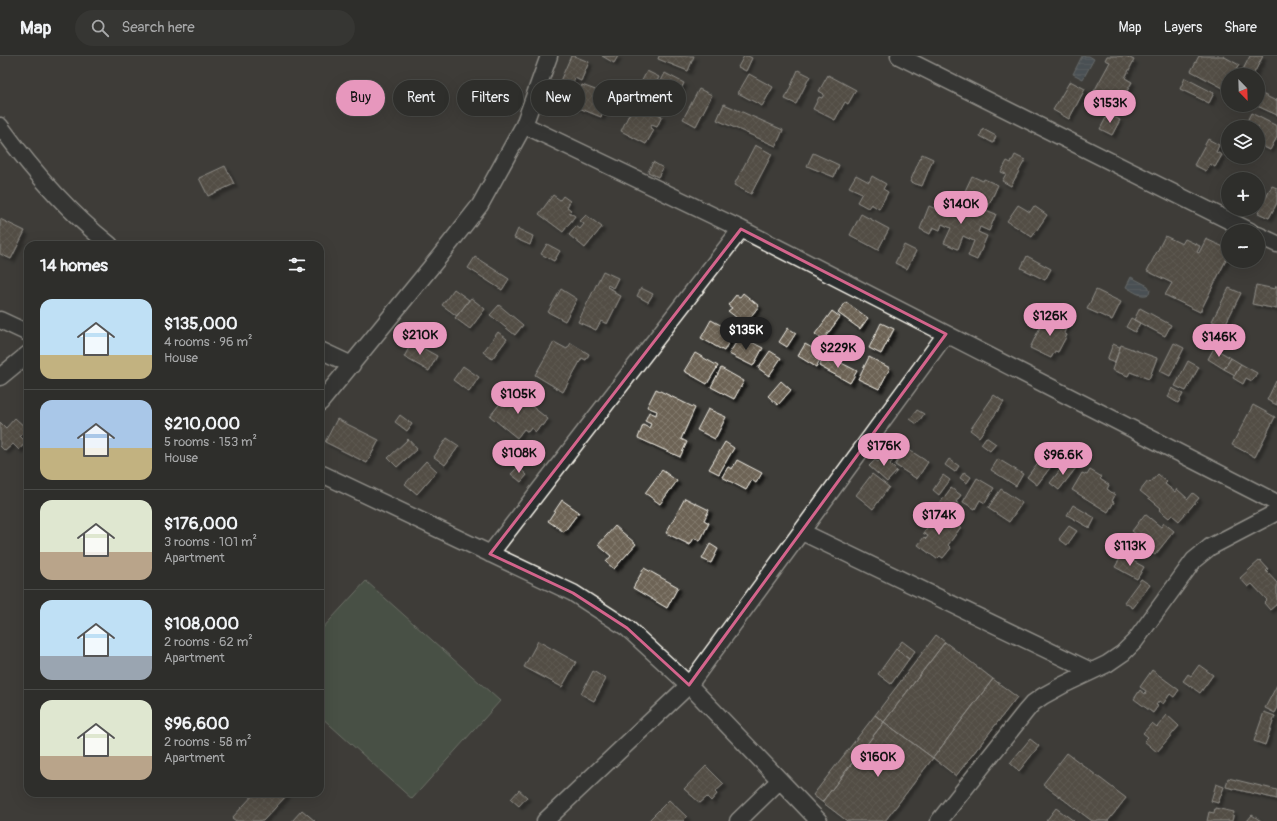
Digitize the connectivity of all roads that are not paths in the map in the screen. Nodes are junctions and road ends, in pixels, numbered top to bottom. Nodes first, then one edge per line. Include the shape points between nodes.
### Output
1 (549, 56) edge
2 (899, 56) edge
3 (0, 126) edge
4 (524, 126) junction
5 (1236, 224) edge
6 (741, 228) junction
7 (1265, 238) edge
8 (105, 241) edge
9 (1277, 244) edge
10 (0, 320) edge
11 (24, 332) edge
12 (946, 334) junction
13 (324, 352) edge
14 (24, 357) edge
15 (352, 365) junction
16 (0, 377) edge
17 (324, 398) edge
18 (324, 475) edge
19 (1277, 503) edge
20 (1277, 512) edge
21 (802, 532) junction
22 (490, 554) junction
23 (1091, 672) junction
24 (689, 685) junction
25 (780, 780) junction
26 (550, 820) edge
27 (738, 821) edge
28 (819, 821) edge
29 (939, 821) edge

1 - 4 street
2 - 5 street
3 - 8 street via 48,188
4 - 6 street
4 - 15 street via 480,205
6 - 12 street
6 - 22 street
7 - 9 street
10 - 11 street
12 - 19 street
12 - 21 street
13 - 15 street
14 - 16 street
15 - 17 street
18 - 22 street
20 - 23 street via 1210,547 1194,560 1135,640 1123,653
21 - 23 street
21 - 24 street
22 - 24 street via 573,593 621,624
23 - 29 street via 1034,703
24 - 25 street
24 - 26 street
25 - 27 street
25 - 28 street

